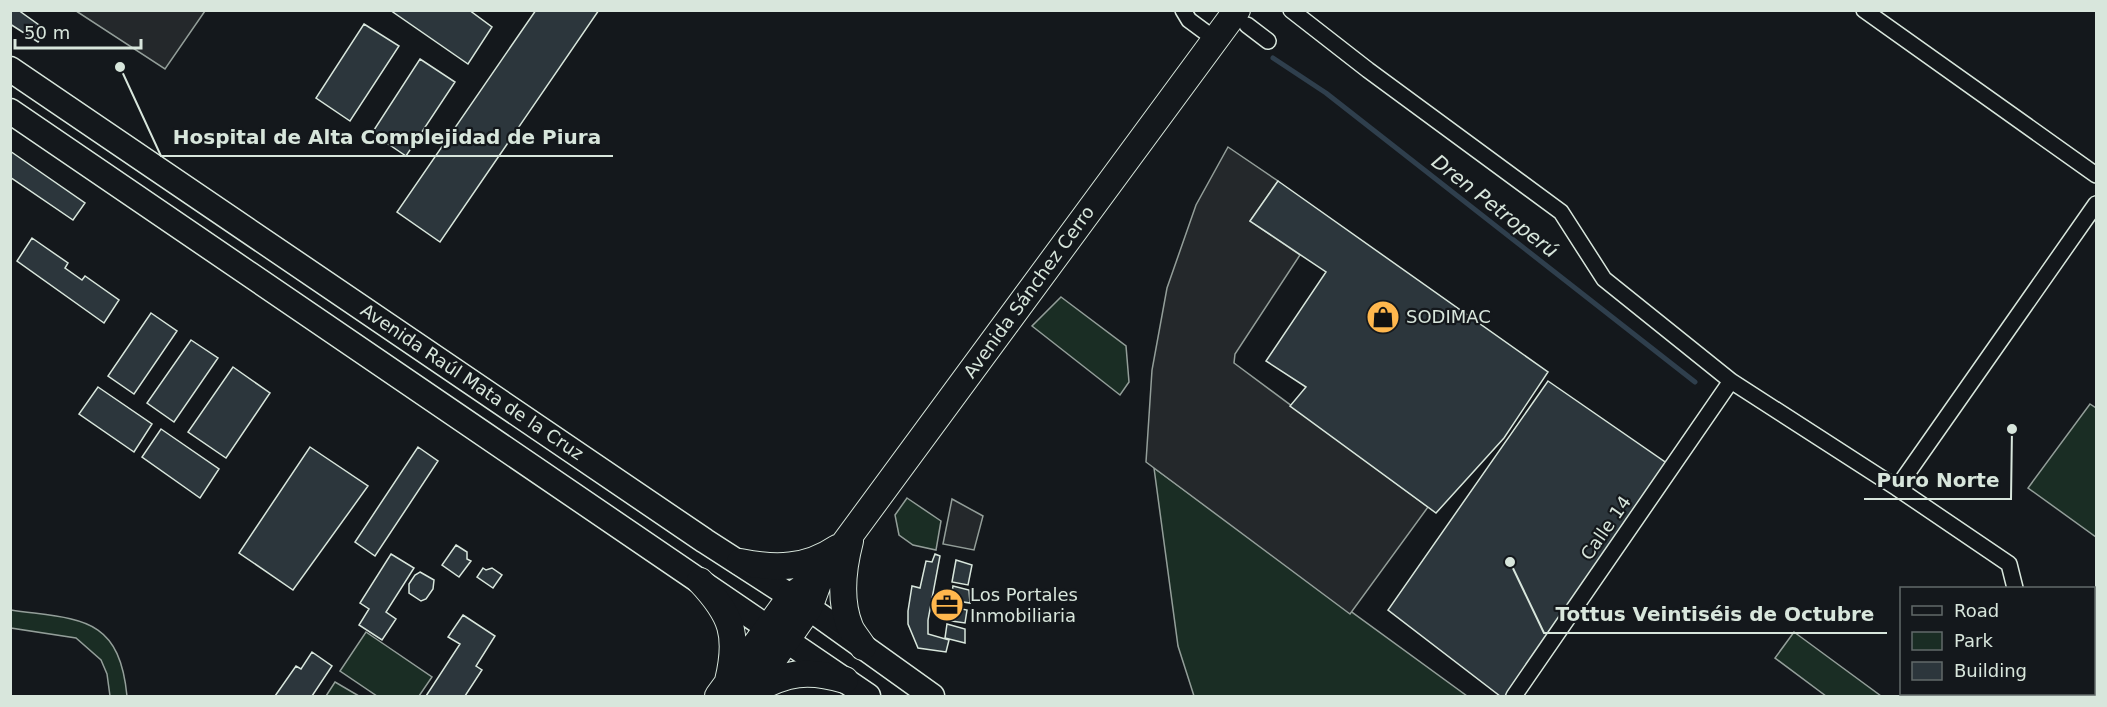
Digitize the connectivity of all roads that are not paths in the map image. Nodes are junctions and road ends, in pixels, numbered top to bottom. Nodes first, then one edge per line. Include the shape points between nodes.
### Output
1 (1183, 10) edge
2 (1291, 10) edge
3 (1864, 10) edge
4 (1242, 18) edge
5 (1216, 40) junction
6 (1268, 41) dead end
7 (10, 69) edge
8 (10, 111) edge
9 (2097, 175) edge
10 (2097, 204) edge
11 (1731, 381) junction
12 (1897, 488) junction
13 (849, 537) junction
14 (740, 562) junction
15 (700, 581) junction
16 (2015, 587) edge
17 (800, 602) junction
18 (777, 634) junction
19 (863, 647) junction
20 (845, 680) junction
21 (736, 692) edge
22 (868, 696) edge
23 (932, 696) edge
24 (1514, 696) edge

1 - 5 street via 1189,20
2 - 11 street via 1561,212 1604,279
3 - 9 street
4 - 5 highway, Avenida Sánchez Cerro
4 - 6 street
5 - 13 highway, Avenida Sánchez Cerro
7 - 14 main road, Avenida Raúl Mata de la Cruz
8 - 15 main road, Avenida Raúl Mata de la Cruz
10 - 12 street
11 - 12 street
11 - 24 street, Calle 14
12 - 16 street via 2009,564
13 - 14 highway via 814,561 781,568
13 - 17 highway, Avenida Sánchez Cerro
13 - 19 highway via 843,584 850,627
14 - 17 main road, Avenida Raúl Mata de la Cruz
15 - 18 main road, Avenida Raúl Mata de la Cruz
15 - 21 highway via 720,603 729,622
17 - 18 highway, Avenida Sánchez Cerro
17 - 19 main road, Avenida Raúl Mata de la Cruz
18 - 20 main road, Avenida Raúl Mata de la Cruz
18 - 21 highway, Avenida Sánchez Cerro
19 - 23 main road, Avenida Raúl Mata de la Cruz
20 - 21 highway via 799,673
20 - 22 main road, Avenida Raúl Mata de la Cruz

